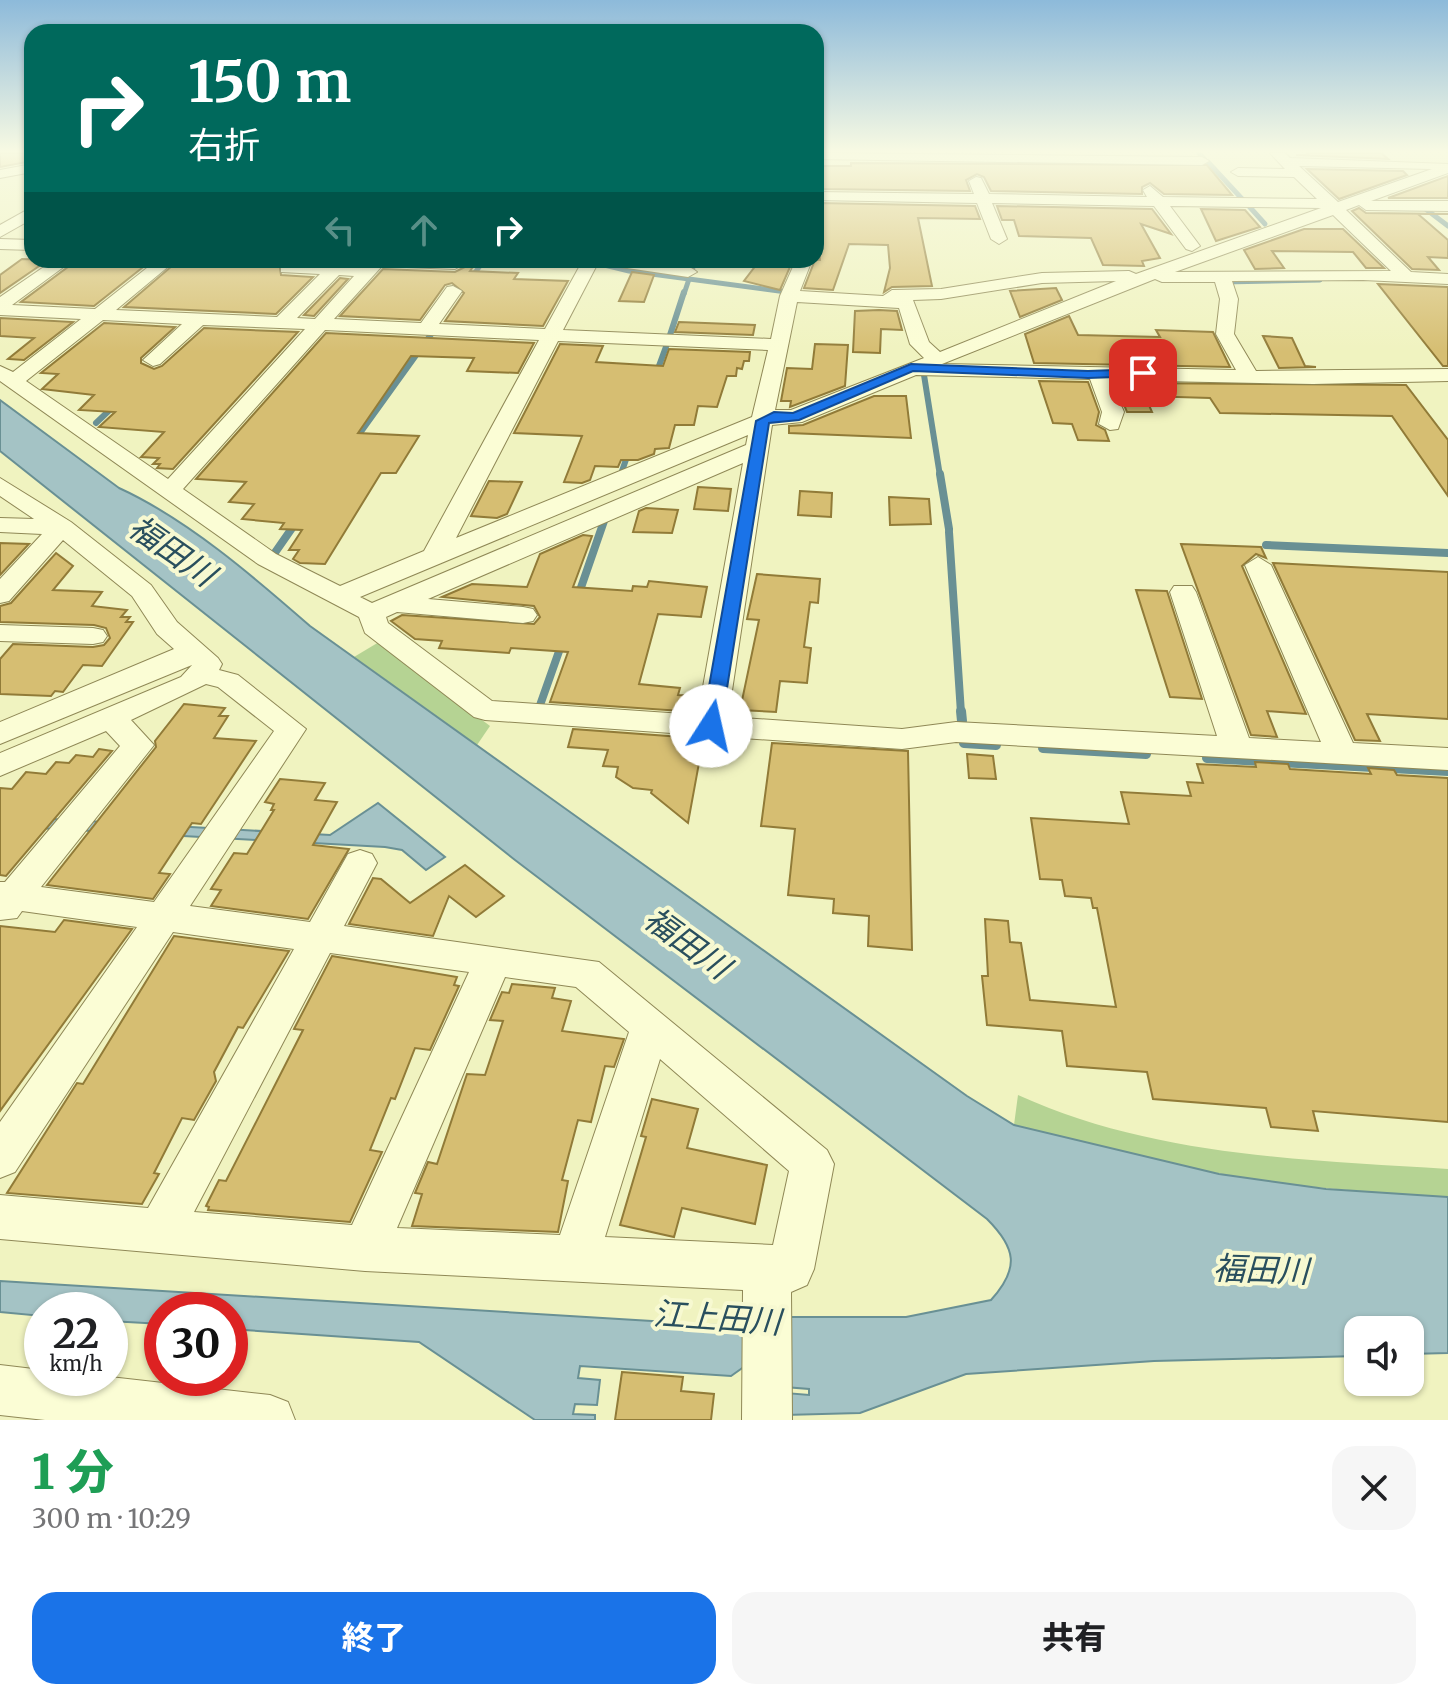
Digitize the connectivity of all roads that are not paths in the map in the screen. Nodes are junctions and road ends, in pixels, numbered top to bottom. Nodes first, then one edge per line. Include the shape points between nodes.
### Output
1 (19, 219) edge
2 (991, 219) edge
3 (1172, 219) edge
4 (1300, 219) edge
5 (1353, 219) edge
6 (0, 232) edge
7 (999, 239) dead end
8 (0, 244) edge
9 (24, 245) edge
10 (1192, 246) dead end
11 (54, 268) edge
12 (158, 268) edge
13 (287, 268) dead end
14 (343, 268) edge
15 (370, 268) edge
16 (589, 268) edge
17 (672, 268) edge
18 (801, 268) edge
19 (335, 269) junction
20 (688, 272) dead end
21 (912, 272) dead end
22 (1402, 272) dead end
23 (1140, 277) junction
24 (1448, 279) edge
25 (1224, 281) junction
26 (453, 291) dead end
27 (790, 294) junction
28 (893, 299) junction
29 (0, 307) edge
30 (98, 314) junction
31 (198, 319) junction
32 (281, 323) junction
33 (320, 324) junction
34 (426, 329) junction
35 (550, 335) junction
36 (779, 345) junction
37 (935, 358) junction
38 (153, 360) dead end
39 (911, 367) junction
40 (1098, 374) junction
41 (1439, 375) edge
42 (7, 376) edge
43 (1249, 376) junction
44 (1448, 396) edge
45 (763, 421) junction
46 (1110, 424) dead end
47 (758, 448) junction
48 (0, 485) edge
49 (170, 490) junction
50 (0, 525) edge
51 (62, 527) junction
52 (434, 556) junction
53 (1258, 565) dead end
54 (1183, 592) dead end
55 (0, 595) edge
56 (339, 596) junction
57 (382, 608) junction
58 (523, 615) dead end
59 (0, 633) edge
60 (93, 636) dead end
61 (198, 662) junction
62 (110, 718) junction
63 (711, 726) junction
64 (0, 734) edge
65 (1237, 748) junction
66 (1342, 753) junction
67 (1448, 759) edge
68 (0, 765) edge
69 (360, 863) dead end
70 (4, 901) edge
71 (164, 917) junction
72 (319, 937) junction
73 (493, 961) junction
74 (650, 1027) junction
75 (0, 1158) edge
76 (0, 1217) edge
77 (160, 1231) junction
78 (365, 1249) junction
79 (575, 1260) junction
80 (767, 1293) junction
81 (0, 1390) edge
82 (767, 1407) edge
83 (104, 1411) edge
84 (270, 1420) edge

1 - 6 street
2 - 7 street
3 - 10 street
4 - 23 street
5 - 22 street
8 - 9 street
11 - 29 street
12 - 30 street
13 - 19 street
14 - 19 street
15 - 33 street
16 - 35 street
17 - 20 street
18 - 27 street
19 - 32 street
21 - 28 street via 914,288 900,287
23 - 25 street
23 - 28 street via 1042,278
23 - 37 street
24 - 25 street via 1363,275
25 - 43 street via 1229,322 1225,334
26 - 34 street
27 - 28 street
27 - 36 street
28 - 37 street via 906,303 920,344
29 - 30 street
30 - 31 street
30 - 42 street
31 - 32 street
31 - 38 street
32 - 33 street
33 - 34 street
33 - 49 street
34 - 35 street
35 - 36 street
35 - 52 street
36 - 45 street
37 - 39 street
39 - 40 street
39 - 45 street via 794,417
40 - 43 street
40 - 46 street via 1113,412
41 - 43 street
41 - 44 street
42 - 49 street
45 - 47 street
45 - 52 street
47 - 57 street
47 - 63 street
48 - 51 street
49 - 56 street via 267,559
50 - 51 street
51 - 55 street
51 - 61 street via 142,591
52 - 56 street
53 - 66 street
54 - 65 street
56 - 57 street
57 - 58 street
57 - 63 street via 375,627 485,710
59 - 60 street
61 - 62 street via 191,683
61 - 64 street
61 - 71 street via 291,729
62 - 68 street
62 - 70 street via 138,745
63 - 65 street via 902,739 956,732
65 - 66 street
66 - 67 street
69 - 72 street
70 - 71 street
71 - 72 street
71 - 75 street
72 - 73 street
72 - 77 street
73 - 74 street via 586,973
73 - 78 street
74 - 79 street
74 - 80 street via 812,1164 791,1269
76 - 77 street
77 - 78 street
78 - 79 street
79 - 80 street
80 - 82 street
81 - 83 street
83 - 84 street

